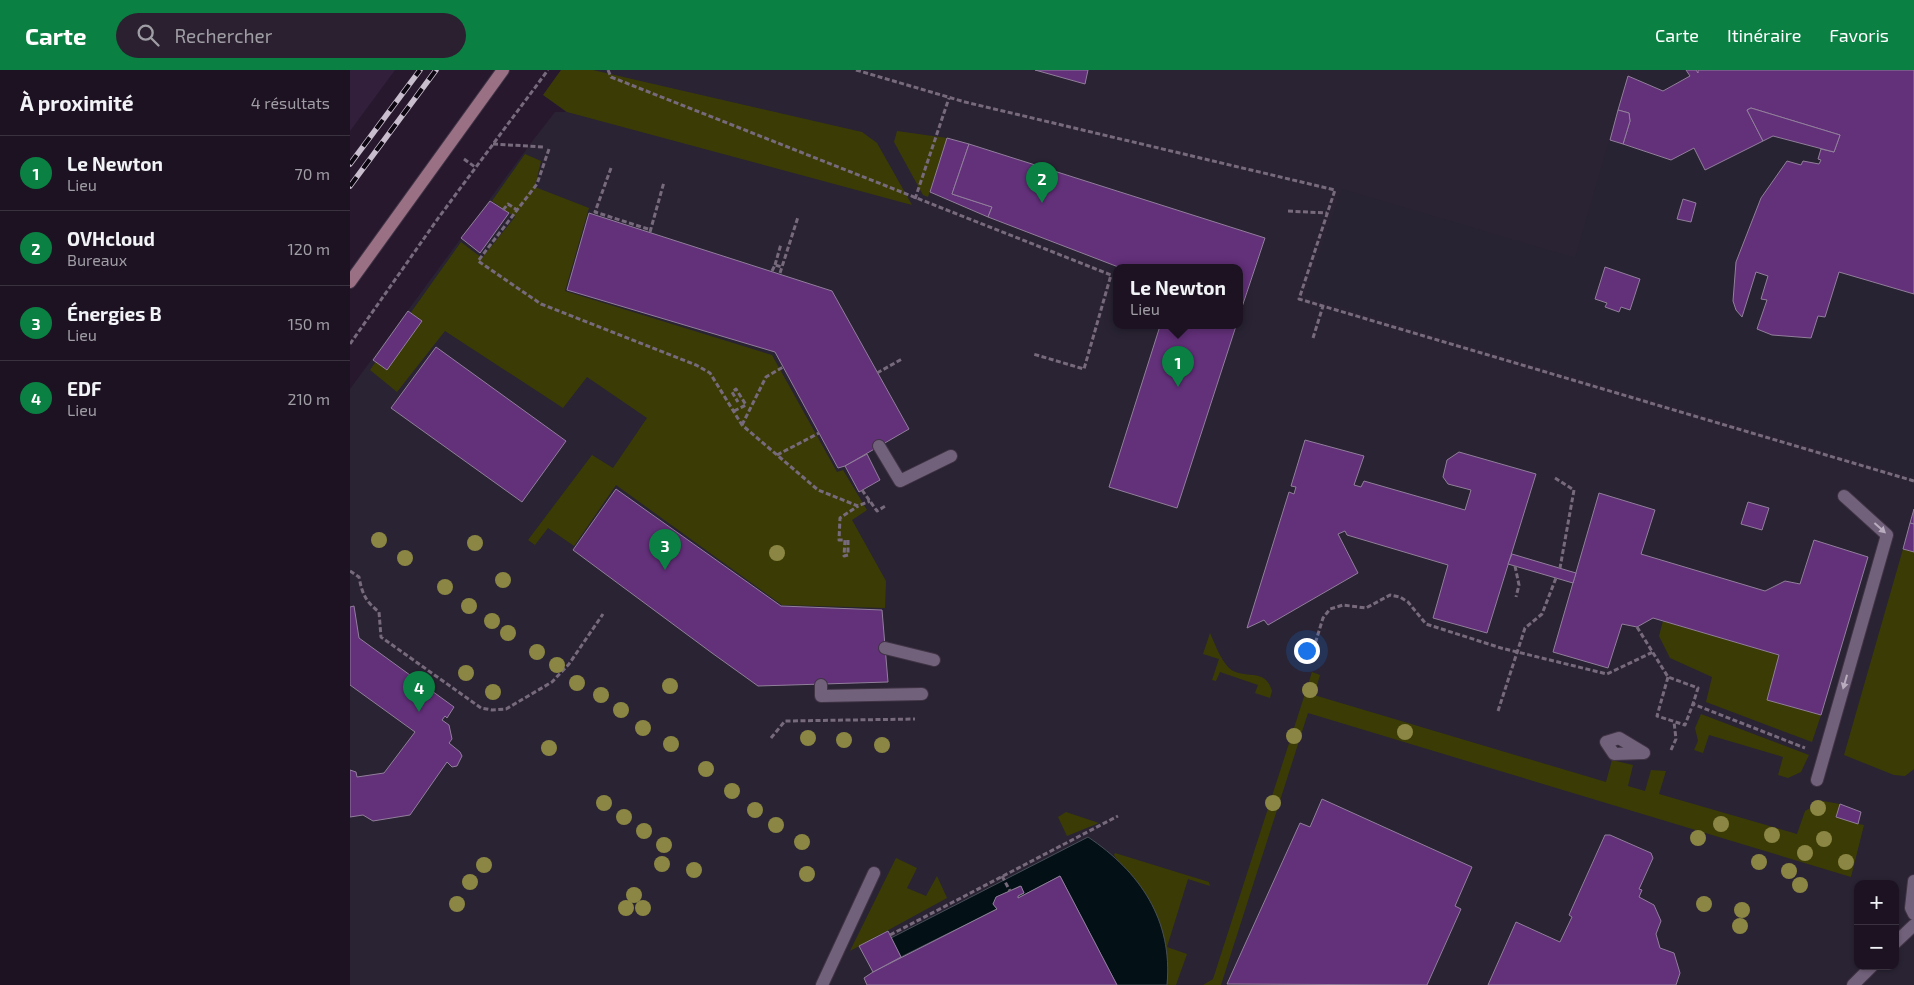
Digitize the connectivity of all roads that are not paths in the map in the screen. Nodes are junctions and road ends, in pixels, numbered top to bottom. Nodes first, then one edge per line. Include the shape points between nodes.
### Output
1 (503, 70) edge
2 (350, 282) edge
3 (879, 446) dead end
4 (952, 456) dead end
5 (1844, 496) dead end
6 (885, 648) dead end
7 (934, 660) dead end
8 (821, 685) dead end
9 (922, 694) dead end
10 (1606, 742) dead end
11 (1644, 753) dead end
12 (1817, 780) dead end
13 (874, 873) dead end
14 (1914, 881) edge
15 (1914, 914) edge
16 (1914, 925) edge
17 (1899, 940) edge
18 (1868, 970) edge
19 (822, 985) edge
20 (1853, 985) edge

1 - 2 main road
3 - 4 street via 900,481
5 -> 12 street via 1887,535
6 - 7 street
8 - 9 street via 821,696
10 - 11 street via 1619,738
13 - 19 street
14 - 15 street via 1911,908
16 - 17 street
18 - 20 street

